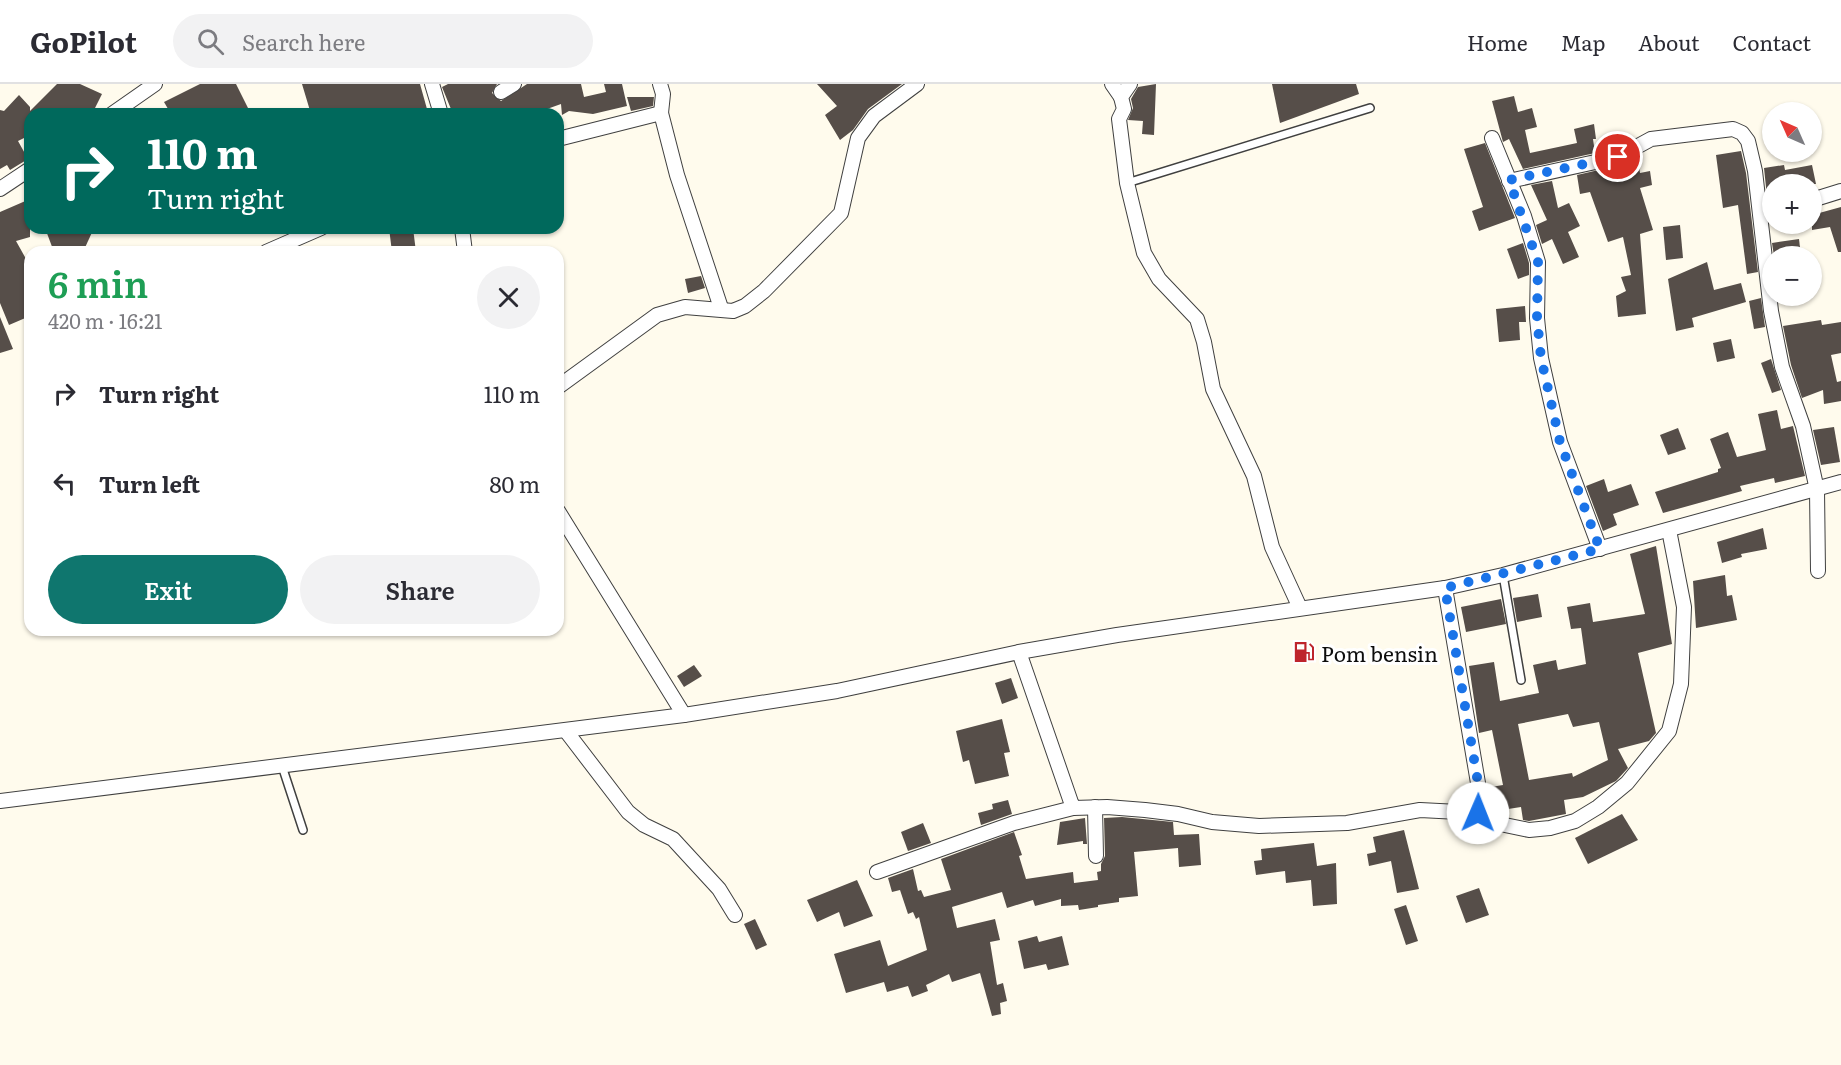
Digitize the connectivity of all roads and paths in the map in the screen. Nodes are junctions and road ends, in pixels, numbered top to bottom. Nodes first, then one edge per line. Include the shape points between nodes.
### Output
1 (155, 84) edge
2 (432, 84) edge
3 (514, 84) edge
4 (660, 84) edge
5 (917, 84) edge
6 (1112, 84) edge
7 (1130, 84) edge
8 (501, 92) dead end
9 (1121, 97) junction
10 (121, 108) edge
11 (439, 108) edge
12 (1370, 108) dead end
13 (661, 113) junction
14 (564, 137) edge
15 (1492, 138) dead end
16 (24, 173) edge
17 (1509, 180) junction
18 (1127, 183) junction
19 (0, 189) edge
20 (1841, 191) edge
21 (1762, 194) edge
22 (1822, 197) edge
23 (307, 234) edge
24 (1768, 234) edge
25 (280, 246) edge
26 (721, 308) junction
27 (564, 383) edge
28 (1841, 482) edge
29 (1817, 490) junction
30 (564, 521) edge
31 (1670, 530) junction
32 (1600, 549) junction
33 (1818, 571) dead end
34 (1503, 575) junction
35 (1445, 588) junction
36 (1300, 608) junction
37 (1019, 652) junction
38 (1521, 680) dead end
39 (684, 715) junction
40 (566, 731) junction
41 (282, 766) junction
42 (0, 801) edge
43 (1095, 807) junction
44 (1073, 808) junction
45 (1478, 813) junction
46 (303, 830) dead end
47 (1096, 856) dead end
48 (877, 873) dead end
49 (735, 915) dead end

1 - 10 street
2 - 11 street
3 - 8 street
4 - 13 street
5 - 26 street via 874,116 858,138 843,203 832,224 745,306
6 - 9 street
7 - 9 street
9 - 18 street via 1124,109 1119,119
12 - 18 lane
13 - 14 street
13 - 26 street
15 - 17 street
16 - 19 street
17 - 21 street via 1618,157 1651,139 1733,129 1748,141
17 - 32 street via 1538,262 1541,358 1560,442
18 - 36 street via 1150,267 1197,319 1213,389 1254,476 1272,546
20 - 22 street
23 - 25 street
24 - 29 street via 1775,334 1803,426
26 - 27 street via 685,307 657,315
28 - 29 street
29 - 31 street
29 - 33 street
30 - 39 street
31 - 32 street
31 - 45 street via 1684,607 1681,684 1669,731 1627,783 1575,820 1529,830 1500,824
32 - 34 street
34 - 35 street
34 - 38 lane
35 - 36 street
35 - 45 street via 1478,783
36 - 37 street
37 - 39 street via 837,691
37 - 44 street
39 - 40 street
40 - 41 street
40 - 49 street via 628,812 673,839 719,889
41 - 42 street
41 - 46 lane
43 - 44 street
43 - 45 street via 1167,812 1212,822 1259,826 1347,823 1420,810
43 - 47 street
44 - 48 street via 1014,823

